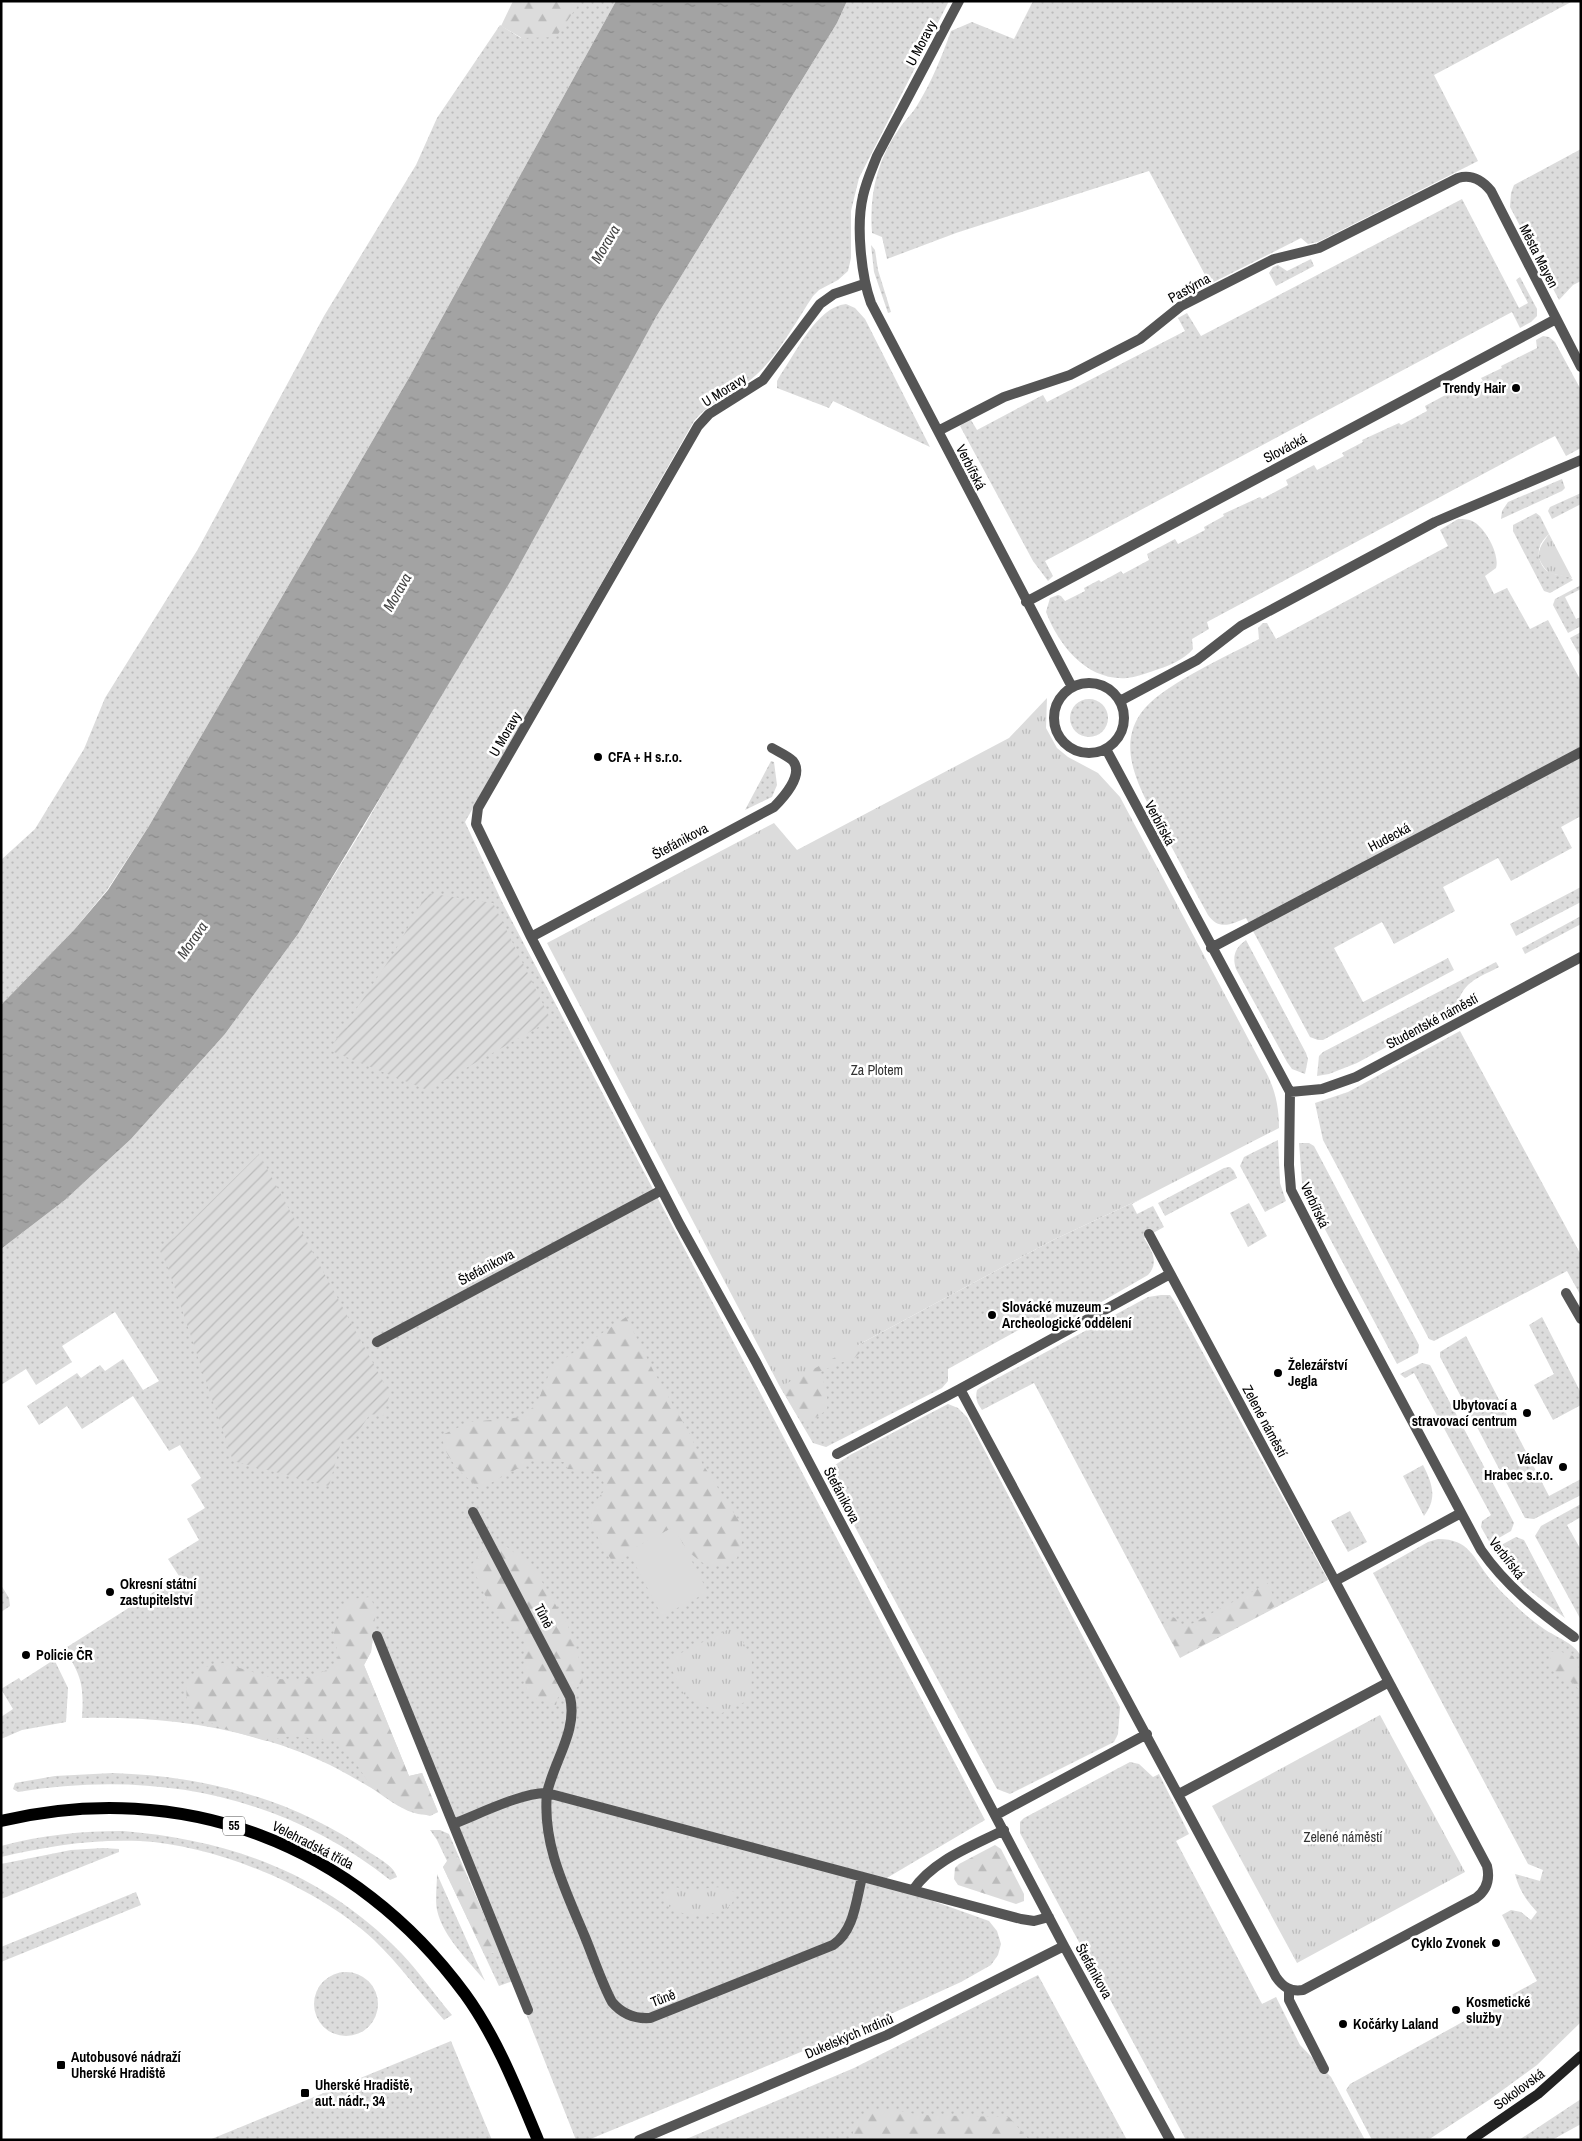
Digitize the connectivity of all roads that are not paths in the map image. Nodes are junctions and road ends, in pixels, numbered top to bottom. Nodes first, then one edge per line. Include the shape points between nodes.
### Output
1 (959, 1) edge
2 (1458, 178) joint
3 (864, 284) junction
4 (1556, 319) junction
5 (1581, 367) edge
6 (938, 431) junction
7 (1581, 460) edge
8 (1026, 602) junction
9 (1072, 687) junction
10 (1120, 701) junction
11 (772, 748) dead end
12 (1106, 749) junction
13 (1581, 752) edge
14 (498, 869) joint
15 (531, 937) junction
16 (1212, 948) junction
17 (1581, 957) edge
18 (1290, 1092) junction
19 (662, 1190) junction
20 (1149, 1234) dead end
21 (1170, 1274) junction
22 (1566, 1293) dead end
23 (1581, 1319) edge
24 (377, 1342) dead end
25 (960, 1389) junction
26 (837, 1454) dead end
27 (474, 1512) dead end
28 (1460, 1513) junction
29 (1334, 1581) junction
30 (377, 1636) dead end
31 (1574, 1637) dead end
32 (1389, 1682) junction
33 (1147, 1734) junction
34 (547, 1793) junction
35 (1179, 1794) junction
36 (996, 1815) junction
37 (1, 1821) edge
38 (453, 1824) junction
39 (1004, 1830) junction
40 (862, 1878) junction
41 (913, 1890) junction
42 (1049, 1917) junction
43 (1064, 1946) junction
44 (1289, 1989) junction
45 (528, 2010) dead end
46 (1581, 2056) edge
47 (1324, 2069) dead end
48 (538, 2140) edge
49 (639, 2140) edge
50 (1170, 2140) edge
51 (1471, 2140) edge

1 - 3 street, U Moravy via 868,177 861,215
2 - 4 street, Města Mayen via 1473,177 1491,191
2 - 6 street, Pastýrna via 1320,248 1274,259 1181,306 1140,339 1070,375 1004,397
3 - 6 street, Verbířská via 870,303
3 - 14 street, U Moravy via 834,294 820,304 763,380 709,414 698,426 478,808 477,828
4 - 5 street, Města Mayen
4 - 8 street, Slovácká
6 - 8 street, Verbířská
7 - 10 street via 1435,522 1240,626 1198,660
8 - 9 street, Verbířská
9 - 10 street via 1087,683 1103,685
9 - 12 street via 1061,696 1055,708 1054,722 1058,735 1067,746 1079,752 1093,753
10 - 12 street via 1124,714 1123,728
11 - 15 street, Štefánikova via 792,760 795,768 785,796 774,807
12 - 16 street, Verbířská
13 - 16 street, Hudecká
14 - 15 street, Štefánikova
15 - 19 street, Štefánikova
16 - 18 street, Verbířská
17 - 18 street, Studentské náměstí via 1356,1077 1322,1089
18 - 28 street, Verbířská via 1292,1190
19 - 24 street, Štefánikova
19 - 36 street, Štefánikova
20 - 21 street, Zelené náměstí
21 - 25 street, Štefánikova
21 - 29 street, Zelené náměstí
22 - 23 street
25 - 26 street, Štefánikova
25 - 33 street
27 - 34 street, Tůně via 570,1697 572,1718
28 - 29 street
28 - 31 street, Verbířská via 1496,1570 1529,1604
29 - 32 street, Zelené náměstí
30 - 38 street
32 - 35 street
32 - 44 street, Zelené náměstí via 1487,1866 1487,1886 1476,1898 1311,1986 1303,1990
33 - 35 street
33 - 36 street
34 - 38 street via 532,1794
34 - 40 street
34 - 40 street, Tůně via 550,1844 558,1871 610,1997 616,2006 632,2016 650,2018 833,1945 848,1929
35 - 44 street via 1276,1977
36 - 39 street, Štefánikova
37 - 48 main road, Velehradská třída / 55 via 96,1807 169,1811 256,1833 325,1865 373,1898 402,1923 460,1988 493,2040
38 - 45 street
39 - 41 street via 936,1866 919,1880
39 - 42 street, Štefánikova
40 - 41 street
41 - 42 street via 1028,1921
42 - 43 street, Štefánikova
43 - 49 street, Dukelských hrdinů via 888,2035
43 - 50 street, Štefánikova
44 - 47 street via 1288,2000
46 - 51 main road, Sokolovská via 1538,2094

